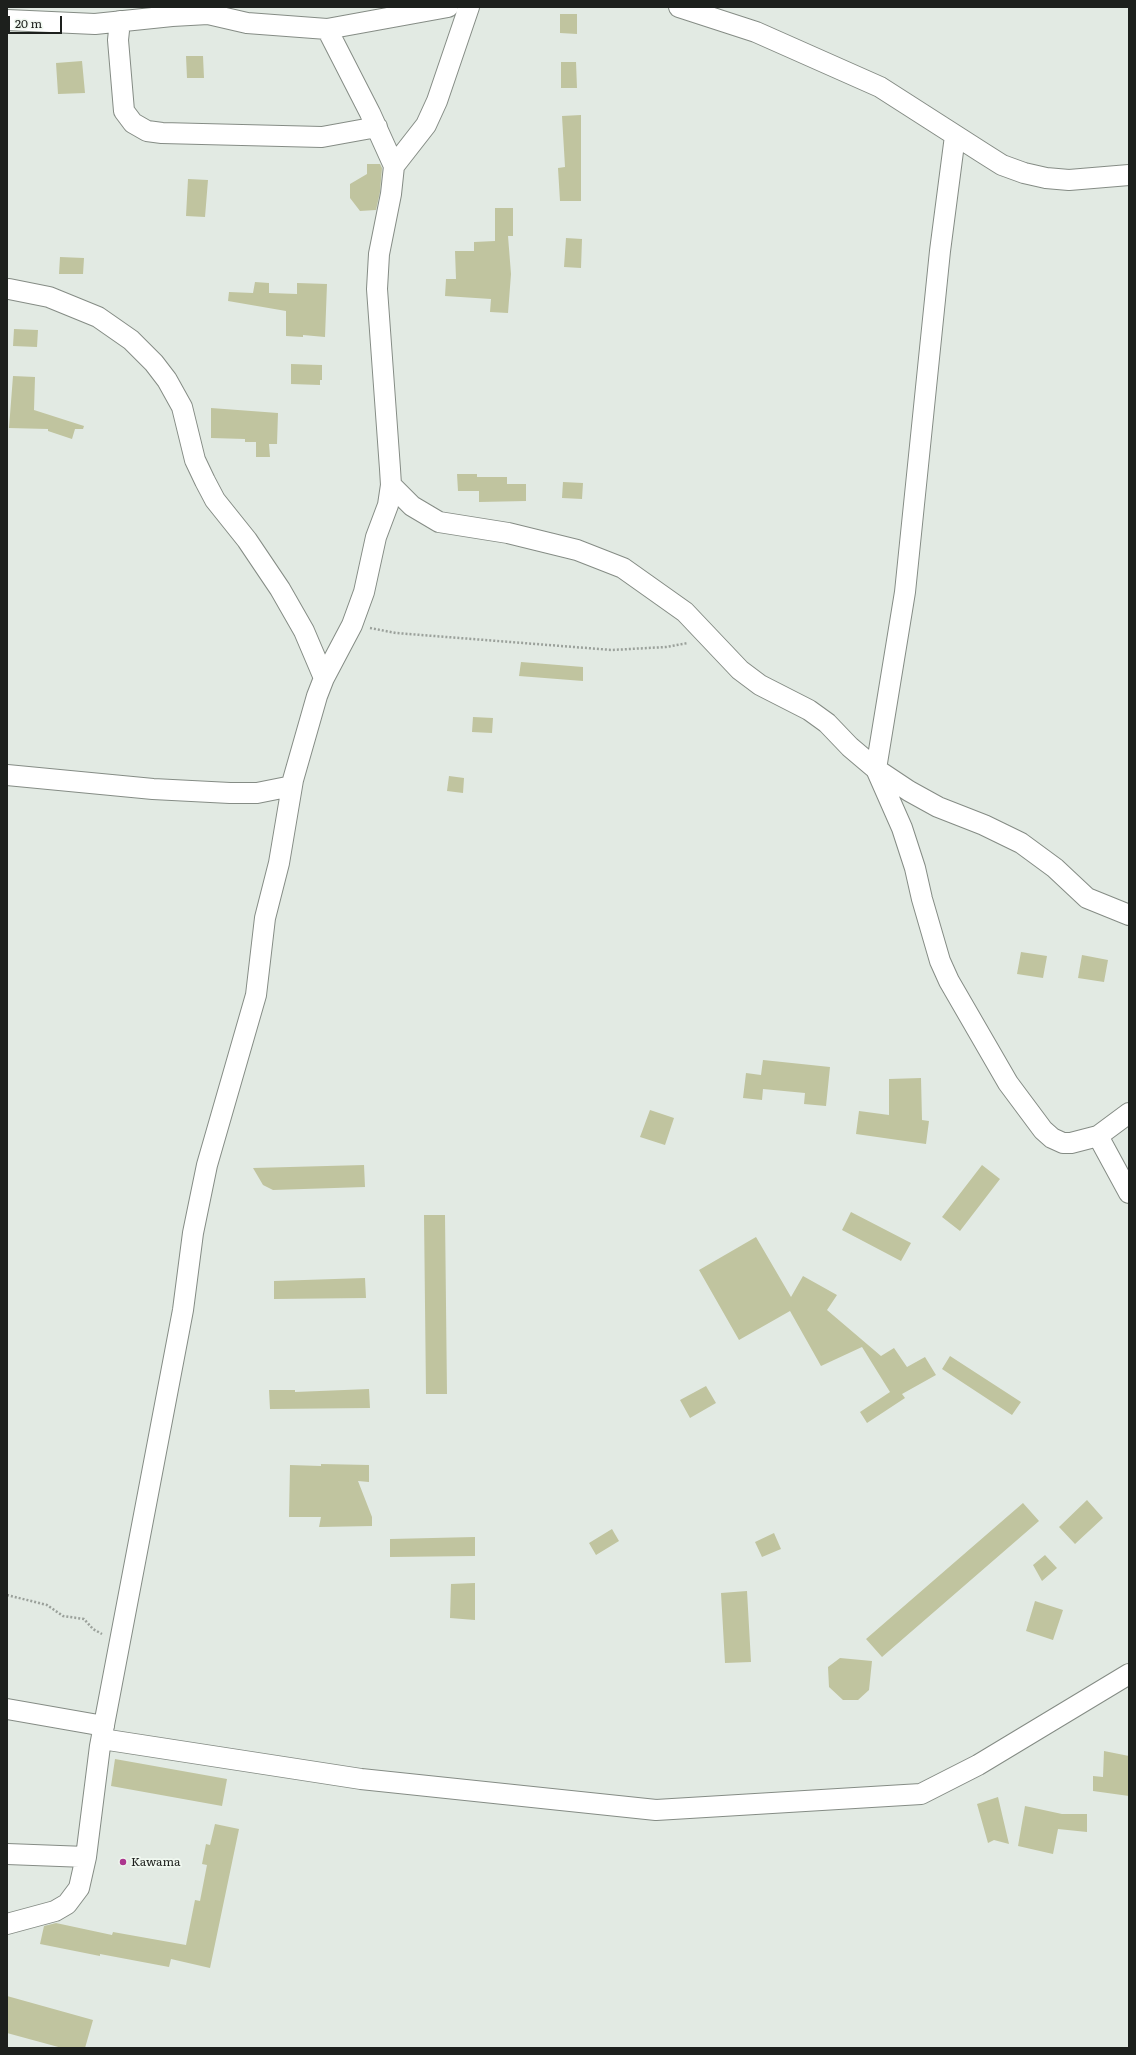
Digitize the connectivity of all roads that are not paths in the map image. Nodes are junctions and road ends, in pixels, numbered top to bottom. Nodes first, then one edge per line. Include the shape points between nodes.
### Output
1 (448, 7) edge
2 (469, 7) edge
3 (679, 7) edge
4 (32, 14) edge
5 (128, 16) edge
6 (7, 20) edge
7 (327, 29) junction
8 (377, 127) junction
9 (955, 136) junction
10 (394, 166) junction
11 (1129, 175) edge
12 (8, 289) edge
13 (391, 485) junction
14 (324, 678) junction
15 (876, 769) junction
16 (7, 775) edge
17 (292, 786) junction
18 (1129, 915) edge
19 (1129, 1113) edge
20 (1098, 1136) junction
21 (1129, 1192) edge
22 (1129, 1674) edge
23 (7, 1709) edge
24 (103, 1733) junction
25 (7, 1854) edge
26 (86, 1857) junction
27 (7, 1924) edge

1 - 7 street
2 - 10 street via 437,101 426,125
3 - 9 street via 756,32 880,87
4 - 5 street via 95,24
4 - 6 street
5 - 7 street via 208,14 247,23
5 - 8 street via 118,40 124,111 133,123 143,130 162,133 322,137
7 - 8 street
8 - 10 street
9 - 11 street via 1002,165 1031,175 1069,180
9 - 15 street via 940,251 905,592
10 - 13 street via 379,254 377,289
12 - 14 street via 49,297 98,317 131,340 154,363 182,407 196,460 205,481 280,589 304,631
13 - 14 street via 388,505 371,556 364,592 352,625
13 - 15 street via 412,506 439,522 508,533 577,550 623,568 686,612 740,670 760,685 809,710 827,723
14 - 17 street
15 - 18 street via 938,807 1021,843 1056,868 1087,898
15 - 20 street via 902,828 940,961 1008,1083 1043,1130 1052,1138 1070,1143
16 - 17 street via 153,789 230,793 258,793
17 - 24 street via 279,863 265,918 256,995 206,1165 183,1310
19 - 20 street
20 - 21 street
22 - 24 street via 978,1765 921,1794 656,1810 361,1779
23 - 24 street
24 - 26 street
25 - 26 street
26 - 27 street via 79,1888 67,1904 55,1911

